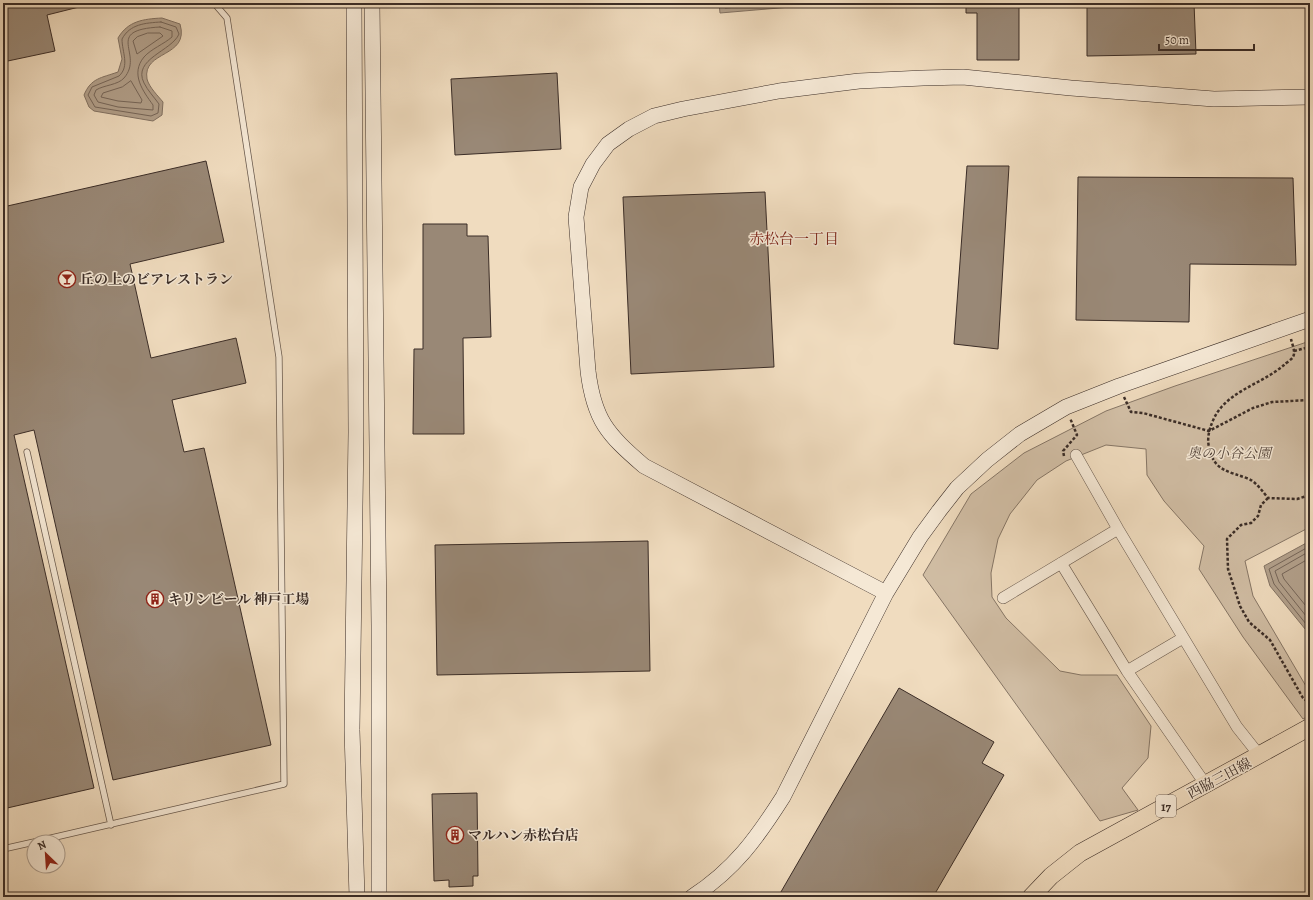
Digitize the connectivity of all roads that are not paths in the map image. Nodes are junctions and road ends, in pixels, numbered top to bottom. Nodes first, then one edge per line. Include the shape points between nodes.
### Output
1 (214, 3) edge
2 (354, 3) edge
3 (372, 3) edge
4 (1310, 97) edge
5 (1310, 319) edge
6 (27, 452) dead end
7 (1076, 455) road end
8 (1118, 529) junction
9 (1061, 563) junction
10 (886, 593) junction
11 (1003, 598) dead end
12 (1183, 638) junction
13 (1127, 671) junction
14 (1310, 727) edge
15 (1260, 756) junction
16 (1206, 785) junction
17 (111, 825) junction
18 (66, 835) edge
19 (26, 844) edge
20 (3, 849) edge
21 (356, 897) edge
22 (379, 897) edge
23 (692, 897) edge
24 (1031, 897) edge

1 - 17 lane via 227,18 279,357 284,784
2 - 21 street via 356,432 352,730
3 - 22 street via 379,625
4 - 10 street via 1214,99 963,77 859,81 779,91 654,116 608,144 593,164 581,187 576,217 591,396 601,420 616,441 644,466
5 - 10 street via 1119,386 1066,408 1020,434 986,460 957,488 920,537
6 - 17 lane
7 - 8 street
8 - 9 street
8 - 12 street
9 - 11 street
9 - 13 street
10 - 23 street via 775,810 748,850 725,872
12 - 13 street
12 - 15 street via 1237,727
13 - 16 street
14 - 15 main road, 西脇三田線 / 17
15 - 16 main road, 西脇三田線 / 17
16 - 24 main road, 西脇三田線 / 17 via 1080,853 1050,876
17 - 18 lane
19 - 20 lane

